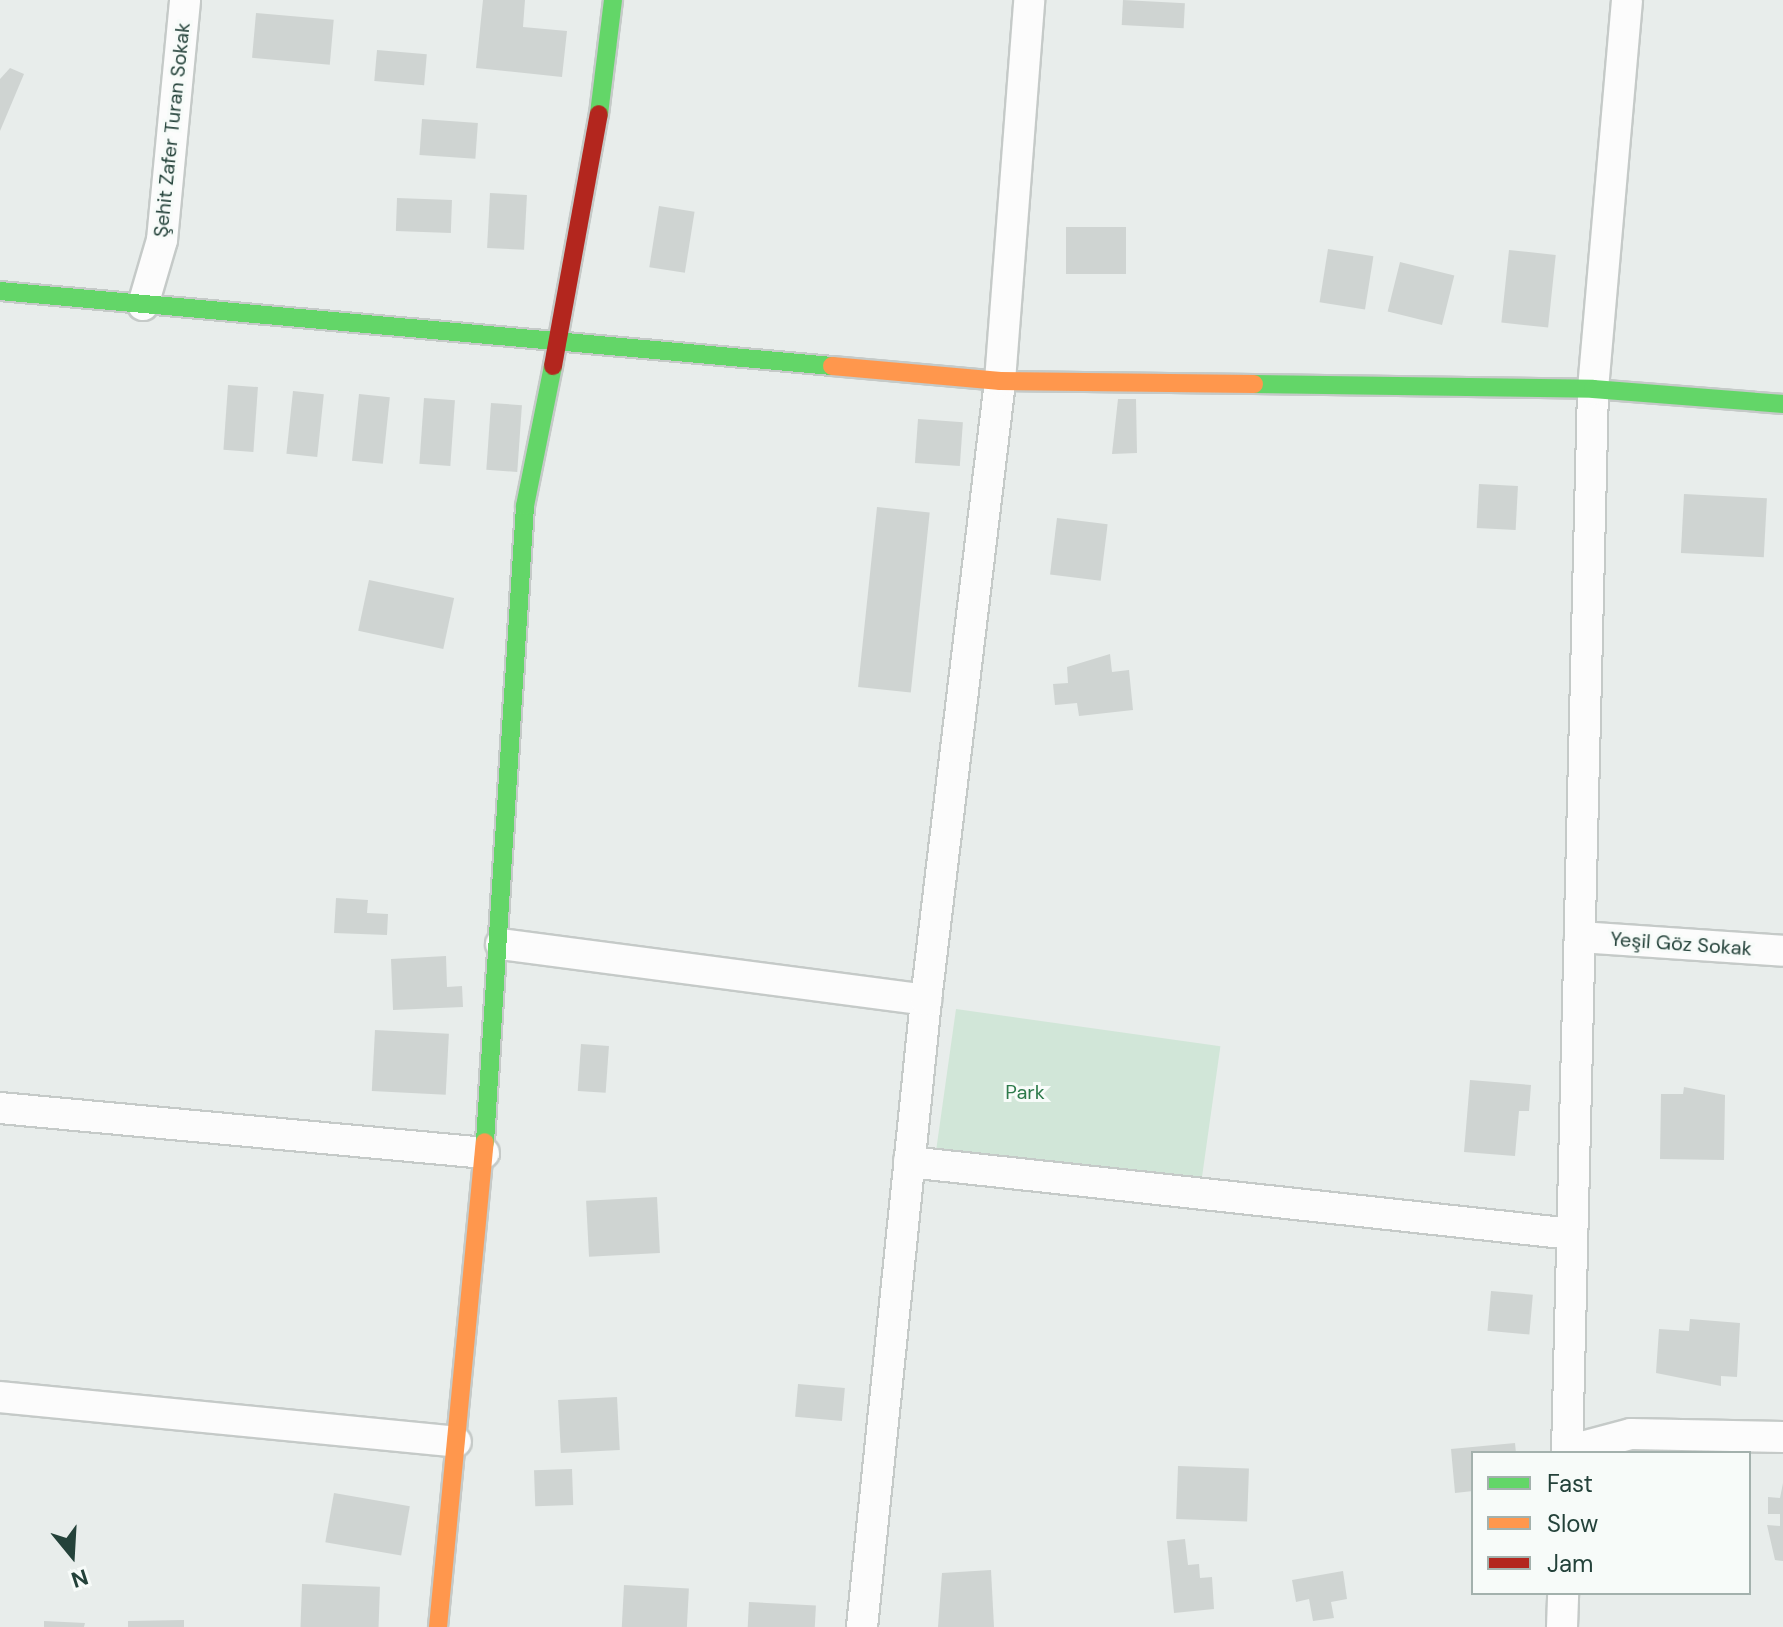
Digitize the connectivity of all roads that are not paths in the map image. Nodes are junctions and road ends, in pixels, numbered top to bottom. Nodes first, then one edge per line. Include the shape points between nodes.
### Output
1 (185, 0) edge
2 (613, 0) edge
3 (1029, 0) edge
4 (1627, 0) edge
5 (0, 291) edge
6 (143, 305) junction
7 (554, 340) junction
8 (1000, 381) junction
9 (1593, 389) junction
10 (1783, 404) edge
11 (1580, 937) junction
12 (501, 944) junction
13 (1783, 951) edge
14 (926, 1000) junction
15 (0, 1108) edge
16 (484, 1153) junction
17 (909, 1162) junction
18 (1572, 1234) junction
19 (0, 1397) edge
20 (1783, 1437) edge
21 (456, 1442) junction
22 (1567, 1451) edge
23 (1571, 1451) edge
24 (1563, 1595) edge
25 (438, 1627) edge
26 (862, 1627) edge
27 (1562, 1627) edge

1 - 6 street, Şehit Zafer Turan Sokak via 162,240
2 - 7 street via 592,170
3 - 8 street
4 - 9 street
5 - 6 street
6 - 7 street
7 - 8 street
7 - 12 street via 525,506
8 - 9 street
8 - 14 street
9 - 10 street
9 - 11 street
11 - 13 street, Yeşil Göz Sokak
11 - 18 street
12 - 14 street
12 - 16 street
14 - 17 street
15 - 16 street
16 - 21 street
17 - 18 street
17 - 26 street
18 - 22 street
19 - 21 street
20 - 23 street via 1631,1434
21 - 25 street
24 - 27 street

